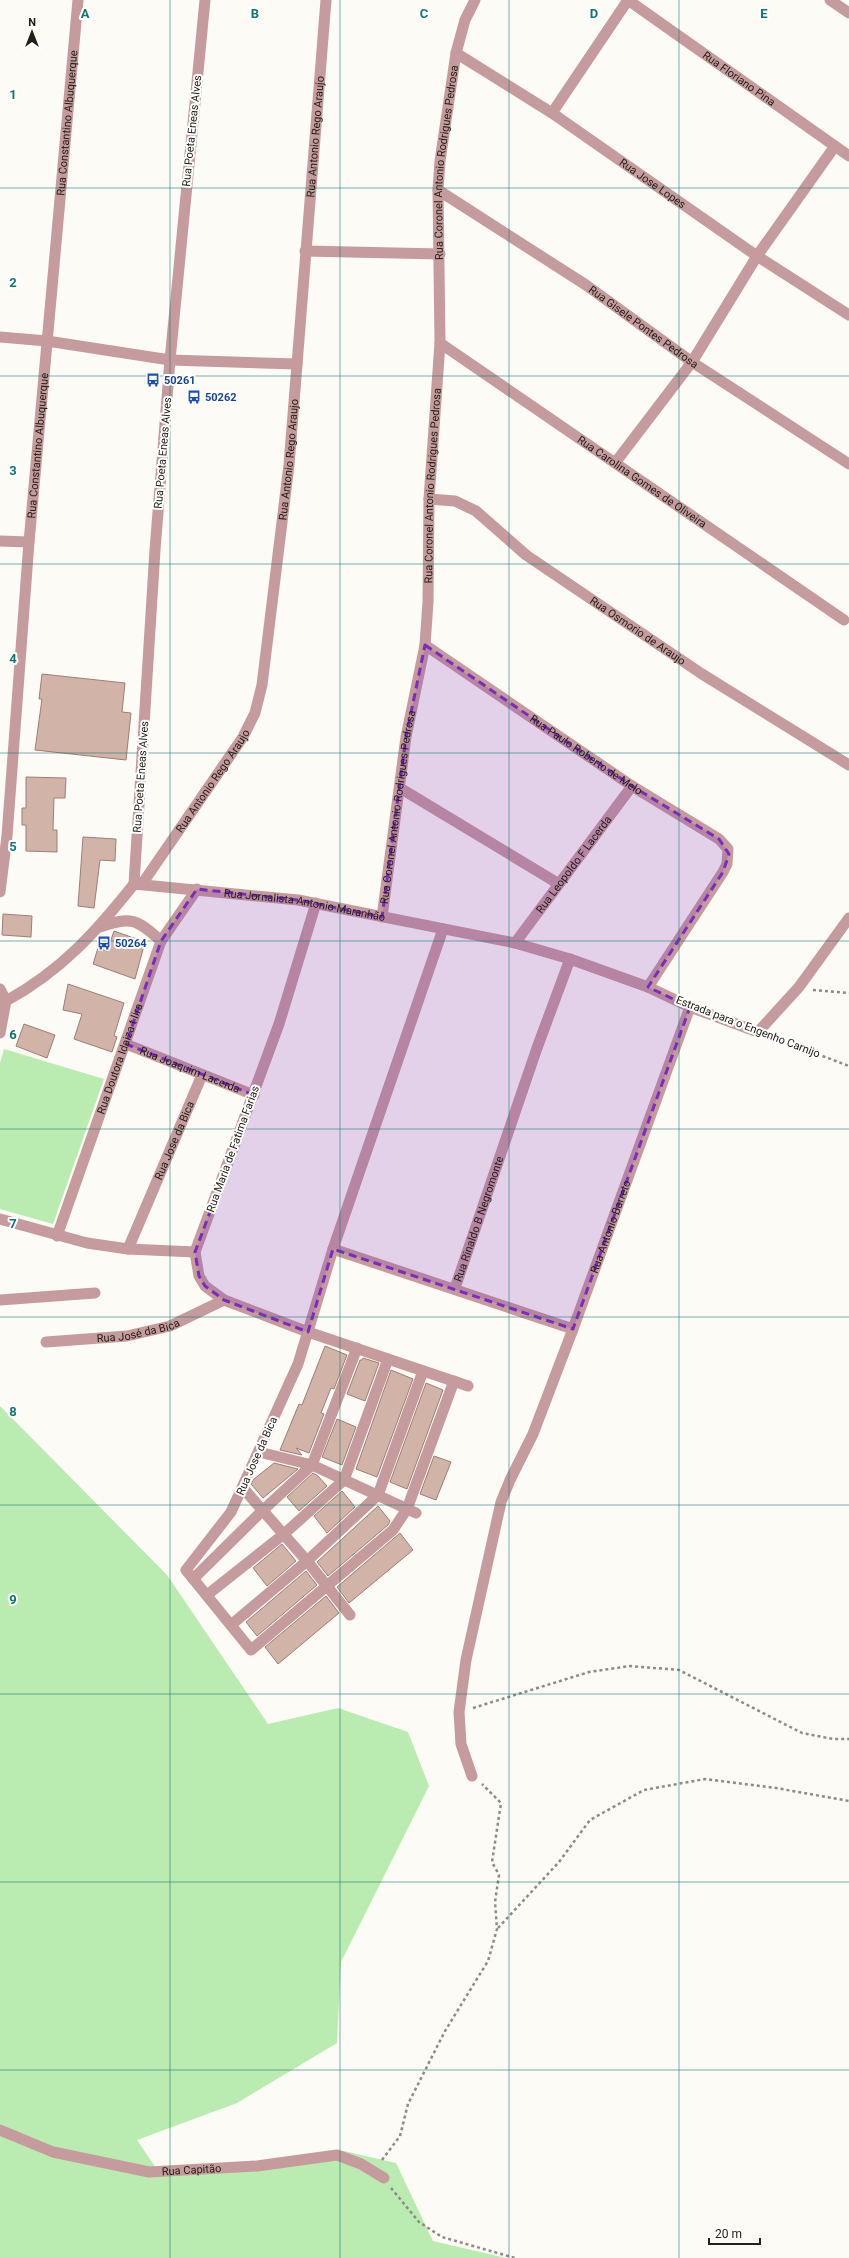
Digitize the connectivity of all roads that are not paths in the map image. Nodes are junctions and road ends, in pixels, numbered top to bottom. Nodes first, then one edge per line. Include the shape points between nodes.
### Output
1 (78, 0) edge
2 (205, 0) edge
3 (326, 0) edge
4 (475, 0) edge
5 (628, 0) edge
6 (830, 0) edge
7 (849, 13) edge
8 (456, 53) junction
9 (552, 113) junction
10 (835, 146) junction
11 (849, 156) edge
12 (438, 190) junction
13 (305, 251) junction
14 (440, 254) junction
15 (757, 256) junction
16 (849, 315) edge
17 (0, 337) edge
18 (48, 341) junction
19 (440, 343) junction
20 (170, 360) junction
21 (692, 362) junction
22 (297, 364) junction
23 (615, 463) junction
24 (849, 464) edge
25 (429, 499) junction
26 (0, 540) edge
27 (29, 542) junction
28 (844, 620) dead end
29 (425, 644) junction
30 (849, 765) edge
31 (632, 786) junction
32 (400, 788) junction
33 (138, 884) junction
34 (559, 884) junction
35 (197, 889) junction
36 (0, 892) edge
37 (316, 903) junction
38 (382, 917) junction
39 (849, 918) edge
40 (100, 927) junction
41 (443, 929) junction
42 (161, 941) junction
43 (515, 943) junction
44 (570, 959) junction
45 (648, 987) junction
46 (0, 990) edge
47 (3, 1000) edge
48 (690, 1007) junction
49 (0, 1033) edge
50 (126, 1044) junction
51 (202, 1075) junction
52 (254, 1095) junction
53 (0, 1219) edge
54 (57, 1236) junction
55 (128, 1249) junction
56 (333, 1249) junction
57 (195, 1252) junction
58 (454, 1288) junction
59 (95, 1293) dead end
60 (0, 1300) edge
61 (224, 1300) junction
62 (573, 1329) junction
63 (308, 1332) junction
64 (46, 1342) dead end
65 (358, 1348) junction
66 (388, 1359) junction
67 (423, 1371) junction
68 (454, 1381) junction
69 (468, 1386) dead end
70 (259, 1452) junction
71 (312, 1465) junction
72 (344, 1480) junction
73 (243, 1488) junction
74 (378, 1495) junction
75 (262, 1511) junction
76 (411, 1511) junction
77 (284, 1534) junction
78 (307, 1560) junction
79 (193, 1579) junction
80 (328, 1586) junction
81 (207, 1595) junction
82 (350, 1615) dead end
83 (231, 1625) junction
84 (472, 1776) road end
85 (0, 2130) edge
86 (384, 2178) road end

1 - 18 street, Rua Constantino Albuquerque
2 - 20 street, Rua Poeta Eneas Alves
3 - 13 street, Rua Antonio Rego Araujo
4 - 8 street, Rua Coronel Antonio Rodrigues Pedrosa via 465,20
5 - 9 street
5 - 10 street, Rua Floriano Pina
6 - 7 street
8 - 9 street, Rua Jose Lopes
8 - 12 street, Rua Coronel Antonio Rodrigues Pedrosa via 442,135
9 - 15 street, Rua Jose Lopes
10 - 11 street, Rua Floriano Pina
10 - 15 street
12 - 14 street, Rua Coronel Antonio Rodrigues Pedrosa
12 - 21 street, Rua Gisele Pontes Pedrosa via 586,285
13 - 14 street
13 - 22 street, Rua Antonio Rego Araujo
14 - 19 street, Rua Coronel Antonio Rodrigues Pedrosa
15 - 16 street, Rua Jose Lopes
15 - 21 street
17 - 18 street
18 - 20 street
18 - 27 street, Rua Constantino Albuquerque
19 - 23 street, Rua Carolina Gomes de Oliveira
19 - 25 street, Rua Coronel Antonio Rodrigues Pedrosa
20 - 22 street
20 - 33 street, Rua Poeta Eneas Alves via 155,550
21 - 23 street
21 - 24 street, Rua Gisele Pontes Pedrosa
22 - 33 street, Rua Antonio Rego Araujo via 289,465 262,685 255,713 243,737
23 - 28 street, Rua Carolina Gomes de Oliveira
25 - 29 street, Rua Coronel Antonio Rodrigues Pedrosa
25 - 30 street, Rua Osmorio de Araujo via 455,502 476,511 526,555 702,674
26 - 27 street
27 - 36 street, Rua Constantino Albuquerque via 7,836
29 - 31 street, Rua Paulo Roberto de Melo
29 - 32 street, Rua Coronel Antonio Rodrigues Pedrosa via 406,737
31 - 34 street, Rua Leopoldo F Lacerda
31 - 45 street, Rua Paulo Roberto de Melo via 719,839 726,846 729,858 724,872
32 - 34 street
32 - 38 street, Rua Coronel Antonio Rodrigues Pedrosa
33 - 35 street, Rua Jornalista Antonio Maranhão
33 - 40 street
34 - 43 street, Rua Leopoldo F Lacerda
35 - 37 street, Rua Jornalista Antonio Maranhão
35 - 42 street, Rua Doutora Idaiza t lira
37 - 38 street, Rua Jornalista Antonio Maranhão
37 - 52 street, Rua Maria de Fatima Farias
38 - 41 street, Rua Jornalista Antonio Maranhão
39 - 48 street, Estrada para o Engenho Carnijo via 799,987 758,1032
40 - 42 street via 123,919 130,920 144,926
40 - 47 street via 51,973
41 - 43 street, Rua Jornalista Antonio Maranhão
41 - 56 street
42 - 50 street, Rua Doutora Idaiza t lira
43 - 44 street, Rua Jornalista Antonio Maranhão
44 - 45 street, Rua Jornalista Antonio Maranhão
44 - 58 street, Rua Rinaldo B Negromonte via 536,1048
45 - 48 street, Estrada para o Engenho Carnijo
46 - 47 street
47 - 49 street
48 - 62 street, Rua Antonio Barreto
50 - 51 street, Rua Joaquim Lacerda
50 - 54 street, Rua Doutora Idaiza t lira via 96,1120
51 - 52 street, Rua Joaquim Lacerda
51 - 55 street, Rua Jose da Bica
52 - 57 street, Rua Maria de Fatima Farias
53 - 54 street
54 - 55 street
55 - 57 street
56 - 58 street, Rua Rinaldo B Negromonte
56 - 63 street, Rua Jose da Bica
57 - 61 street via 202,1281
58 - 62 street
59 - 60 street
61 - 63 street
61 - 64 street, Rua José da Bica via 170,1326 127,1336
62 - 84 street, Rua Antonio Barreto via 533,1434 501,1502 466,1660 459,1712 461,1744
63 - 65 street
63 - 70 street, Rua Jose da Bica via 298,1364
65 - 66 street
65 - 71 street
66 - 67 street
66 - 72 street
67 - 68 street
67 - 74 street
68 - 69 street
68 - 76 street
70 - 71 street
70 - 73 street, Rua Jose da Bica
71 - 72 street
71 - 75 street
72 - 74 street
72 - 77 street
73 - 75 street
73 - 79 street, Rua Jose da Bica via 231,1512 186,1570
74 - 76 street
74 - 78 street
75 - 77 street
75 - 79 street
76 - 80 street via 393,1530
77 - 78 street
77 - 81 street
78 - 80 street
78 - 83 street
79 - 81 street
80 - 82 street
80 - 83 street via 251,1650
81 - 83 street
85 - 86 street, Rua Capitão via 53,2152 149,2172 256,2166 337,2155 361,2164

